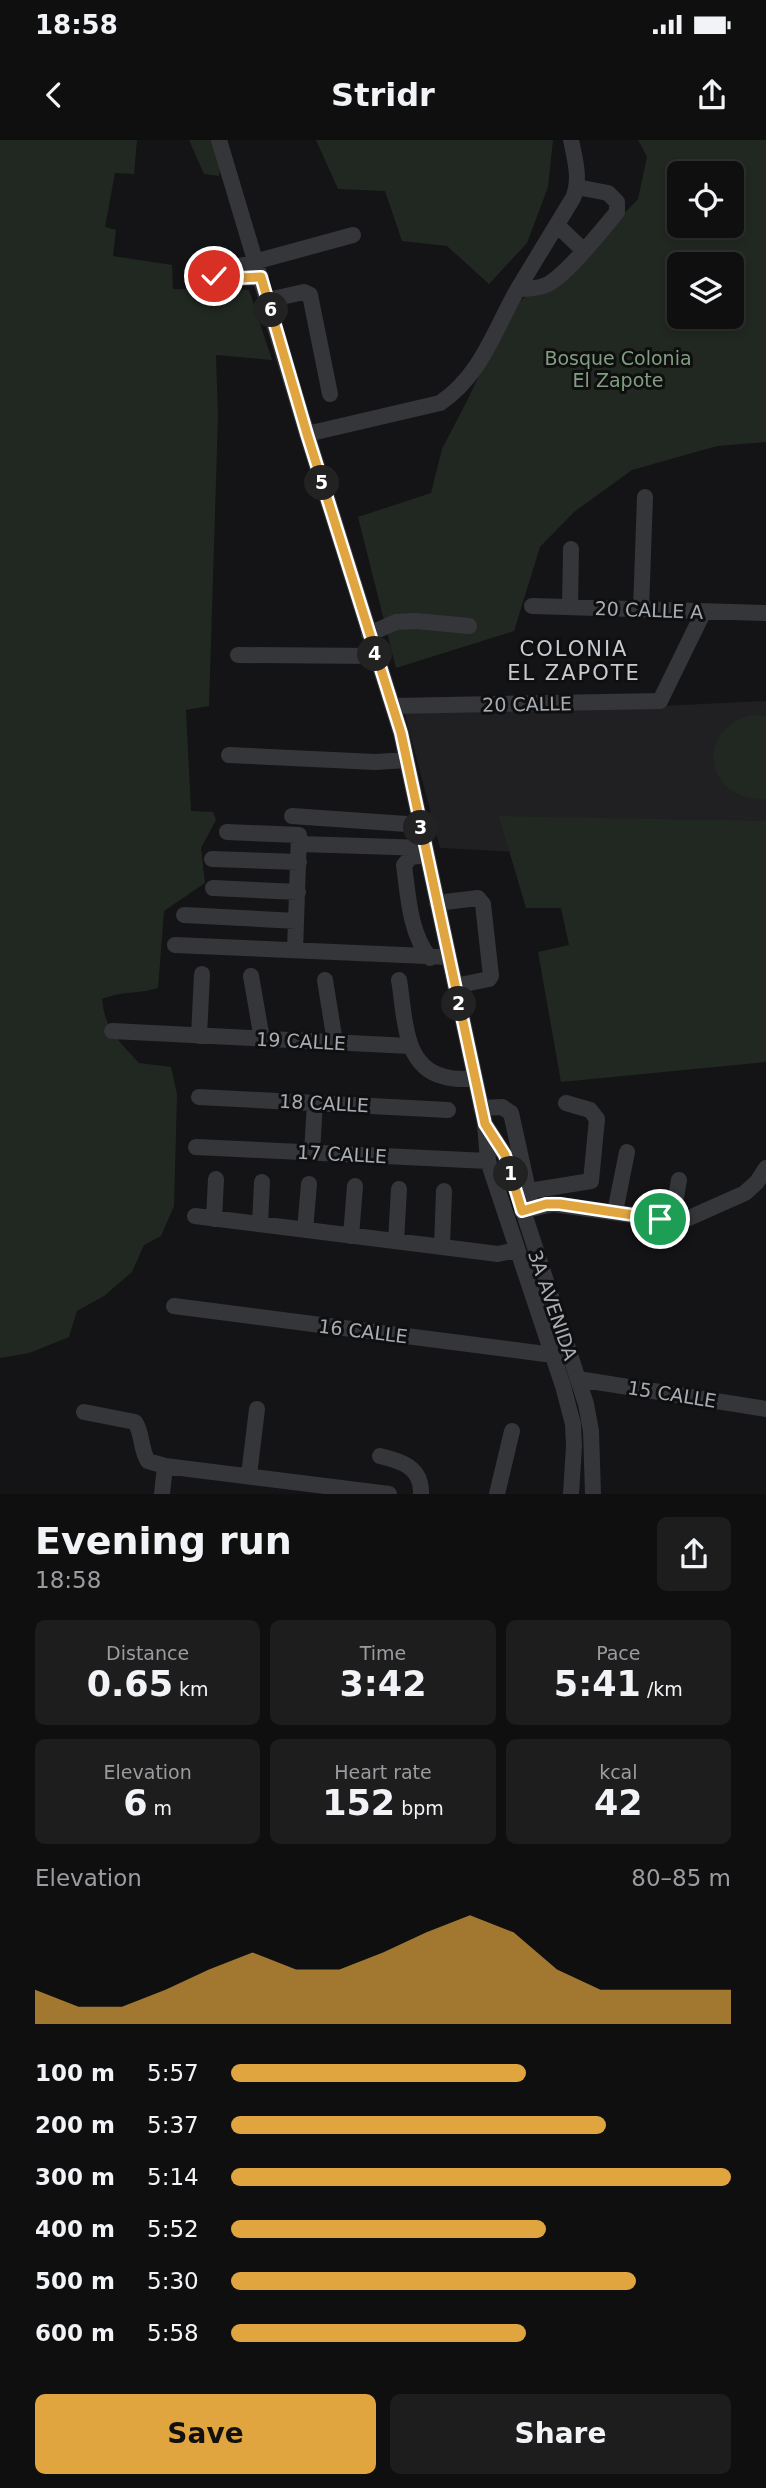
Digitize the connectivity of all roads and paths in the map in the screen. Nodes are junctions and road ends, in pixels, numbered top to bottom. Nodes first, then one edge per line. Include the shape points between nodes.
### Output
1 (219, 140) edge
2 (571, 140) edge
3 (577, 187) junction
4 (557, 225) junction
5 (353, 235) dead end
6 (584, 251) junction
7 (259, 269) junction
8 (518, 289) junction
9 (268, 300) junction
10 (330, 394) dead end
11 (307, 434) junction
12 (645, 496) dead end
13 (571, 549) dead end
14 (532, 606) dead end
15 (570, 607) junction
16 (641, 610) junction
17 (703, 612) junction
18 (766, 613) edge
19 (469, 626) dead end
20 (369, 634) junction
21 (238, 655) dead end
22 (376, 656) junction
23 (393, 706) junction
24 (229, 755) dead end
25 (407, 761) junction
26 (292, 816) dead end
27 (421, 825) junction
28 (227, 832) dead end
29 (300, 844) junction
30 (426, 852) junction
31 (212, 859) dead end
32 (299, 862) junction
33 (213, 888) dead end
34 (298, 892) junction
35 (437, 903) junction
36 (184, 915) dead end
37 (296, 921) junction
38 (175, 945) dead end
39 (295, 950) junction
40 (449, 957) junction
41 (430, 958) junction
42 (202, 974) dead end
43 (251, 976) dead end
44 (325, 980) dead end
45 (399, 980) dead end
46 (455, 986) junction
47 (112, 1031) dead end
48 (199, 1035) junction
49 (262, 1039) junction
50 (334, 1042) junction
51 (410, 1046) junction
52 (475, 1079) junction
53 (199, 1097) dead end
54 (315, 1103) junction
55 (566, 1103) dead end
56 (448, 1110) dead end
57 (483, 1116) junction
58 (196, 1147) dead end
59 (312, 1152) junction
60 (627, 1152) dead end
61 (488, 1161) junction
62 (766, 1168) edge
63 (216, 1179) dead end
64 (679, 1180) dead end
65 (262, 1182) dead end
66 (309, 1184) dead end
67 (355, 1186) dead end
68 (399, 1189) dead end
69 (444, 1191) dead end
70 (529, 1191) junction
71 (527, 1210) junction
72 (615, 1212) junction
73 (195, 1216) dead end
74 (214, 1219) junction
75 (672, 1220) junction
76 (260, 1224) junction
77 (305, 1230) junction
78 (351, 1236) junction
79 (396, 1241) junction
80 (442, 1247) junction
81 (516, 1250) junction
82 (174, 1306) dead end
83 (553, 1355) junction
84 (578, 1379) junction
85 (257, 1409) dead end
86 (766, 1409) edge
87 (84, 1412) dead end
88 (512, 1431) dead end
89 (380, 1456) dead end
90 (165, 1466) junction
91 (247, 1476) junction
92 (162, 1494) edge
93 (389, 1494) edge
94 (421, 1494) edge
95 (497, 1494) edge
96 (571, 1494) edge
97 (593, 1494) edge

1 - 7 street, 3A AVENIDA
2 - 3 street
3 - 4 street
3 - 6 street via 608,193 619,207
4 - 6 street
4 - 8 street
5 - 7 street
6 - 8 street via 548,284
7 - 9 street, 3A AVENIDA
8 - 11 street via 493,340 457,392 440,403
9 - 10 street via 304,292 310,295
9 - 11 street, 3A AVENIDA
11 - 20 street, 3A AVENIDA
12 - 16 street
13 - 15 street
14 - 15 street, 20 CALLE A
15 - 16 street, 20 CALLE A
16 - 17 street, 20 CALLE A
17 - 18 street, 20 CALLE A
17 - 23 street, 20 CALLE via 660,701
19 - 20 street via 396,622
20 - 22 street, 3A AVENIDA
21 - 22 street
22 - 23 street, 3A AVENIDA
23 - 25 street, 3A AVENIDA
24 - 25 street
25 - 27 street, 3A AVENIDA
26 - 27 street
27 - 30 street, 3A AVENIDA
28 - 29 street via 298,834
29 - 30 street
29 - 32 street
30 - 35 street, 3A AVENIDA
30 - 41 street via 404,865 415,926
31 - 32 street
32 - 34 street
33 - 34 street
34 - 37 street
35 - 40 street, 3A AVENIDA
35 - 46 street via 478,898 483,904 491,976
36 - 37 street
37 - 39 street
38 - 39 street
39 - 41 street
40 - 41 street
40 - 46 street, 3A AVENIDA
42 - 48 street
43 - 49 street
44 - 50 street
45 - 51 street
46 - 52 street, 3A AVENIDA
47 - 48 street, 19 CALLE
48 - 49 street, 19 CALLE
49 - 50 street, 19 CALLE
50 - 51 street, 19 CALLE
51 - 52 street via 418,1061 433,1073
52 - 57 street, 3A AVENIDA
53 - 54 street, 18 CALLE
54 - 56 street, 18 CALLE
54 - 59 street
55 - 70 street via 590,1110 597,1119 593,1176 587,1183
57 - 61 street, 3A AVENIDA
57 - 70 street via 502,1107 511,1113
57 - 71 street, 3A AVENIDA
58 - 59 street, 17 CALLE
59 - 61 street, 17 CALLE
60 - 72 street
61 - 81 street, 3A AVENIDA
62 - 75 street via 738,1197 698,1215
63 - 74 street
64 - 75 street
65 - 76 street
66 - 77 street
67 - 78 street
68 - 79 street
69 - 80 street
70 - 71 street
71 - 72 street via 553,1204
71 - 84 street, 3A AVENIDA
72 - 75 street
73 - 74 street
74 - 76 street
76 - 77 street
77 - 78 street
78 - 79 street
79 - 80 street
80 - 81 street via 498,1254
81 - 83 street, 3A AVENIDA
82 - 83 street, 16 CALLE
83 - 96 street, 3A AVENIDA via 573,1424
84 - 86 street, 15 CALLE
84 - 97 street, 3A AVENIDA via 591,1431
85 - 91 street
87 - 90 street via 135,1422 148,1461
88 - 95 street
89 - 94 street via 407,1463
90 - 91 street
90 - 92 street
91 - 93 street

